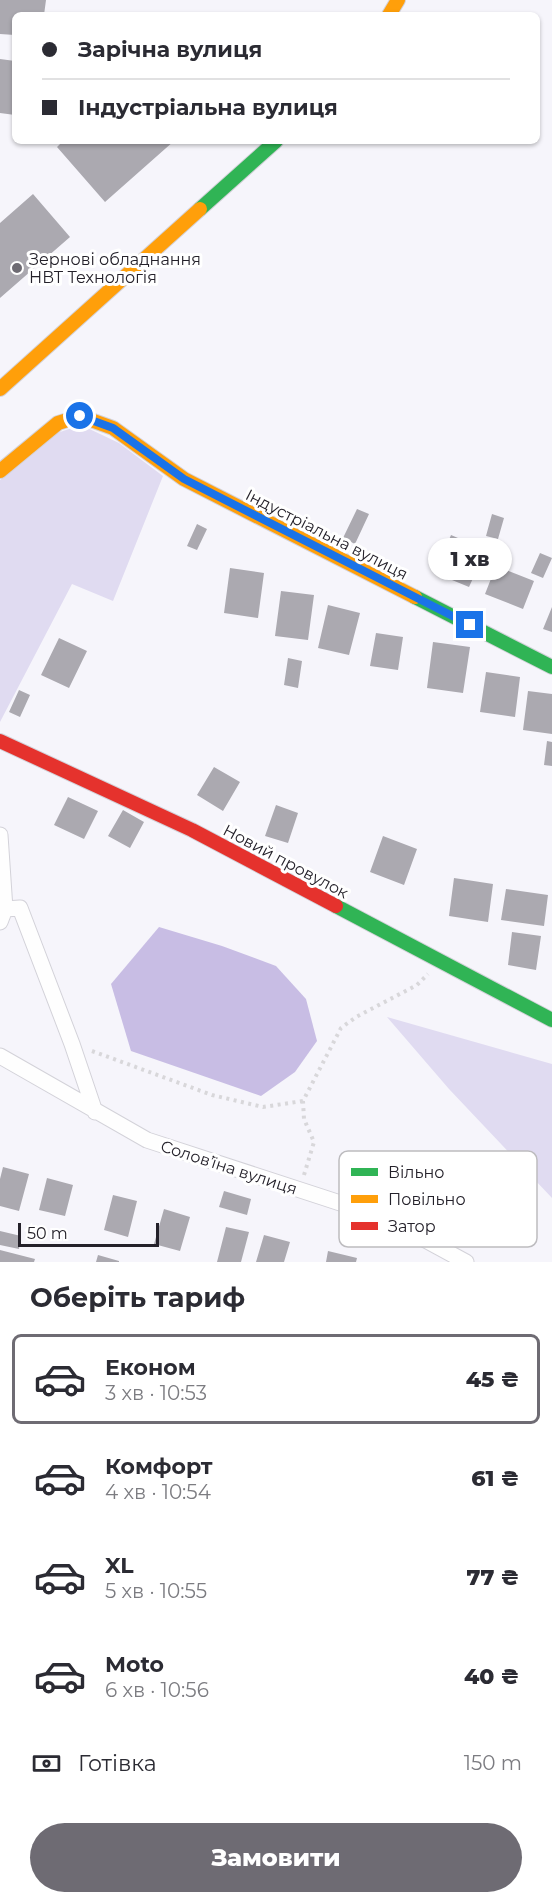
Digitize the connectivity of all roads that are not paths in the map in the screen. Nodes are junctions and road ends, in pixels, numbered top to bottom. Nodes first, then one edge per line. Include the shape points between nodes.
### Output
1 (273, 144) edge
2 (0, 389) edge
3 (0, 471) edge
4 (552, 667) edge
5 (0, 741) edge
6 (0, 835) edge
7 (3, 916) edge
8 (552, 1020) edge
9 (0, 1056) edge
10 (95, 1112) junction
11 (339, 1203) edge
12 (438, 1247) edge
13 (466, 1262) edge

1 - 2 street
3 - 4 street, Індустріальна вулиця via 58,423 80,416 113,428 184,479
5 - 8 street, Новий провулок via 192,830
6 - 7 street
7 - 10 street via 20,908
9 - 10 street, Соловʼїна вулиця
10 - 11 street, Соловʼїна вулиця via 147,1140
12 - 13 street, Соловʼїна вулиця

